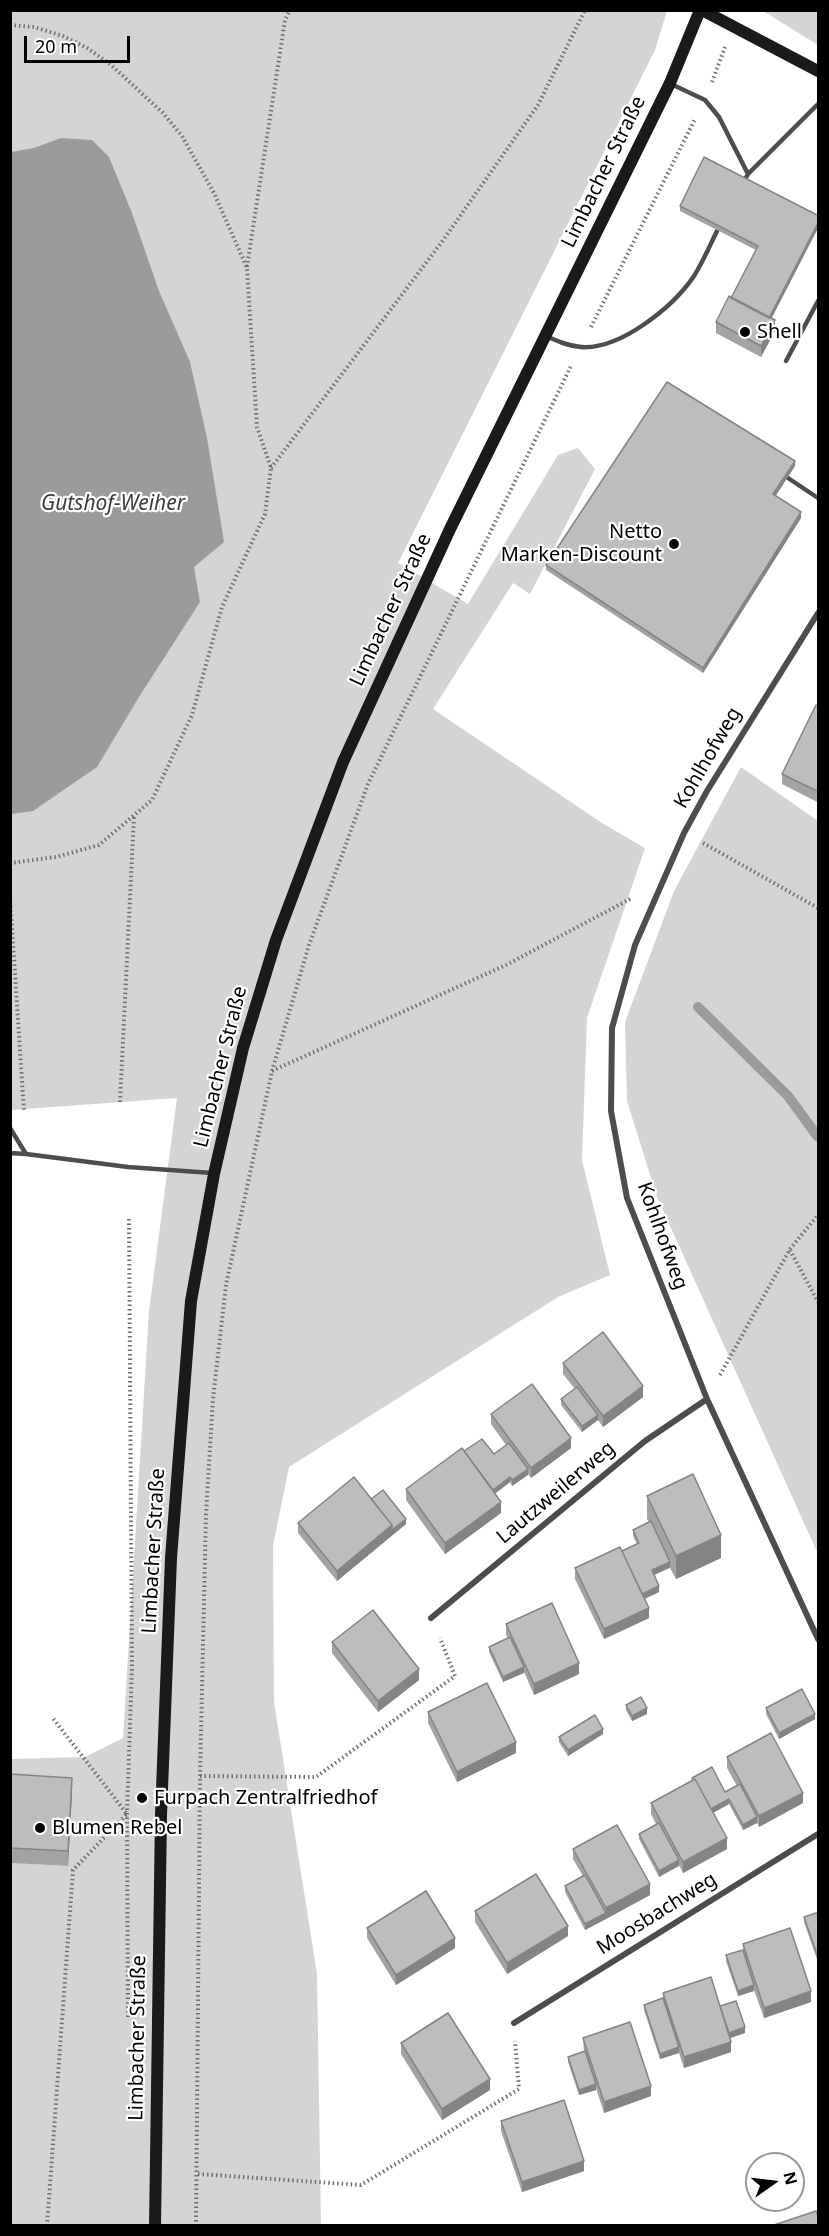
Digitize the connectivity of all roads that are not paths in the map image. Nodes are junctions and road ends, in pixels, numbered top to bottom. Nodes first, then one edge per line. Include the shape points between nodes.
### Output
1 (701, 10) edge
2 (819, 71) edge
3 (670, 83) junction
4 (819, 104) edge
5 (748, 174) junction
6 (743, 183) edge
7 (717, 231) edge
8 (819, 301) edge
9 (546, 336) junction
10 (786, 361) dead end
11 (788, 478) edge
12 (819, 498) edge
13 (819, 613) edge
14 (10, 1128) edge
15 (10, 1153) edge
16 (26, 1155) junction
17 (214, 1174) junction
18 (707, 1399) junction
19 (432, 1618) road end
20 (819, 1639) edge
21 (819, 1834) edge
22 (514, 2023) road end
23 (155, 2226) edge

1 - 2 main road
1 - 3 main road, Limbacher Straße
3 - 5 lane via 705,100 719,117
3 - 9 main road, Limbacher Straße
4 - 5 lane
5 - 6 lane
7 - 9 lane via 694,276 665,310 623,337 595,347 580,347
8 - 10 lane
9 - 17 main road, Limbacher Straße via 450,529 343,762 276,940 243,1048
11 - 12 lane
13 - 18 street, Kohlhofweg via 746,726 684,833 635,945 612,1028 611,1110 627,1198
14 - 16 lane
15 - 16 lane
16 - 17 lane
17 - 23 main road, Limbacher Straße via 191,1301 171,1558 161,1815
18 - 19 street, Lautzweilerweg via 645,1441
18 - 20 street, Kohlhofweg
21 - 22 street, Moosbachweg

